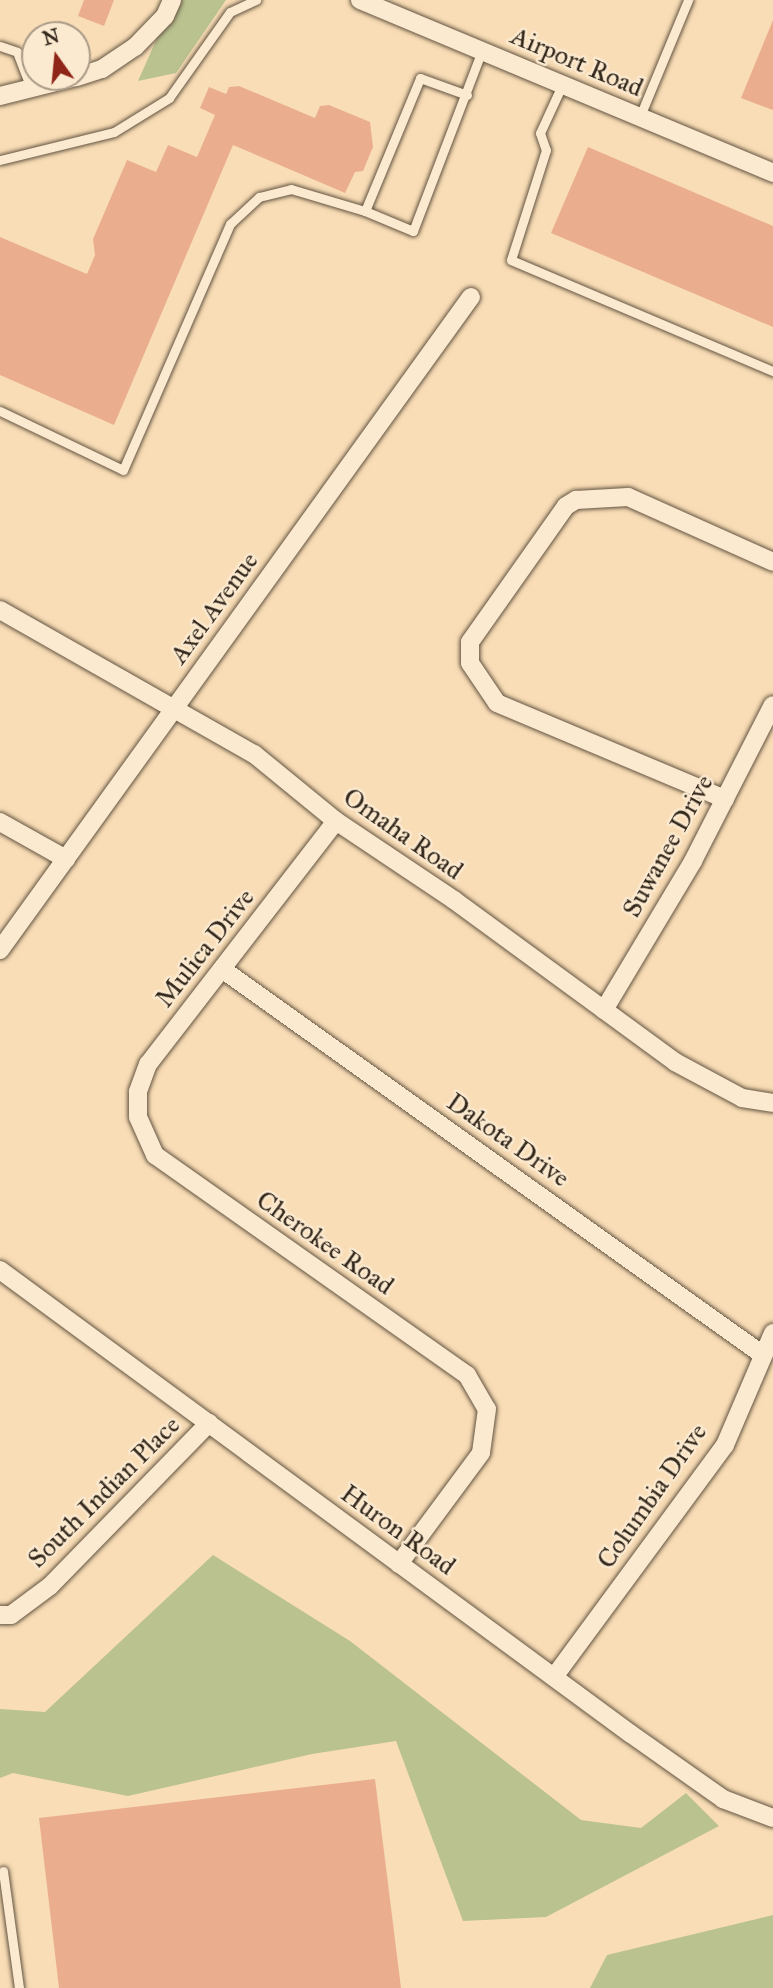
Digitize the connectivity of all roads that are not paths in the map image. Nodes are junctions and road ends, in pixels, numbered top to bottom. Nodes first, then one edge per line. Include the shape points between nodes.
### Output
1 (172, 0) edge
2 (256, 0) edge
3 (360, 0) edge
4 (688, 0) edge
5 (0, 47) edge
6 (482, 50) junction
7 (21, 62) edge
8 (91, 72) edge
9 (563, 83) junction
10 (21, 91) edge
11 (467, 95) junction
12 (0, 96) edge
13 (640, 116) junction
14 (0, 160) edge
15 (773, 173) edge
16 (365, 211) junction
17 (471, 297) dead end
18 (773, 371) edge
19 (0, 411) edge
20 (773, 562) edge
21 (0, 610) edge
22 (773, 705) edge
23 (176, 706) junction
24 (725, 799) junction
25 (336, 821) junction
26 (0, 822) edge
27 (66, 859) junction
28 (0, 950) edge
29 (222, 969) junction
30 (604, 1010) junction
31 (773, 1103) edge
32 (138, 1117) joint
33 (0, 1270) edge
34 (773, 1333) edge
35 (764, 1355) junction
36 (209, 1423) junction
37 (399, 1564) junction
38 (0, 1615) edge
39 (554, 1677) junction
40 (773, 1818) edge
41 (3, 1871) dead end
42 (19, 1988) edge

1 - 8 street via 165,16 135,47
2 - 14 lane via 230,12 169,98 114,132
3 - 6 street, Airport Road
4 - 13 lane
5 - 7 lane via 17,52
6 - 9 street, Airport Road
6 - 11 lane
9 - 13 street, Airport Road
9 - 18 lane via 540,134 546,150 511,260
10 - 12 street
11 - 16 lane via 420,78
11 - 16 lane via 413,231
13 - 15 street, Airport Road
16 - 19 lane via 291,189 258,197 230,224 122,470
17 - 23 street, Axel Avenue
20 - 24 street via 628,497 592,496 566,506 470,642 475,673 497,703
21 - 23 street, Omaha Road
22 - 24 street, Suwanee Drive
23 - 25 street, Omaha Road via 254,754
23 - 27 street, Axel Avenue
24 - 30 street, Suwanee Drive
25 - 29 street, Mulica Drive
25 - 30 street, Omaha Road
26 - 27 street
27 - 28 street, Axel Avenue
29 - 32 street, Mulica Drive via 148,1064 138,1092
29 - 35 street, Dakota Drive
30 - 31 street, Omaha Road via 676,1062 742,1098
32 - 37 street, Cherokee Road via 155,1155 467,1375 487,1409 481,1453
33 - 36 street, Huron Road
34 - 35 street, Columbia Drive
35 - 39 street, Columbia Drive via 724,1445
36 - 37 street, Huron Road
36 - 38 street, South Indian Place via 50,1586 11,1615
37 - 39 street, Huron Road
39 - 40 street, Huron Road via 723,1799
41 - 42 lane

